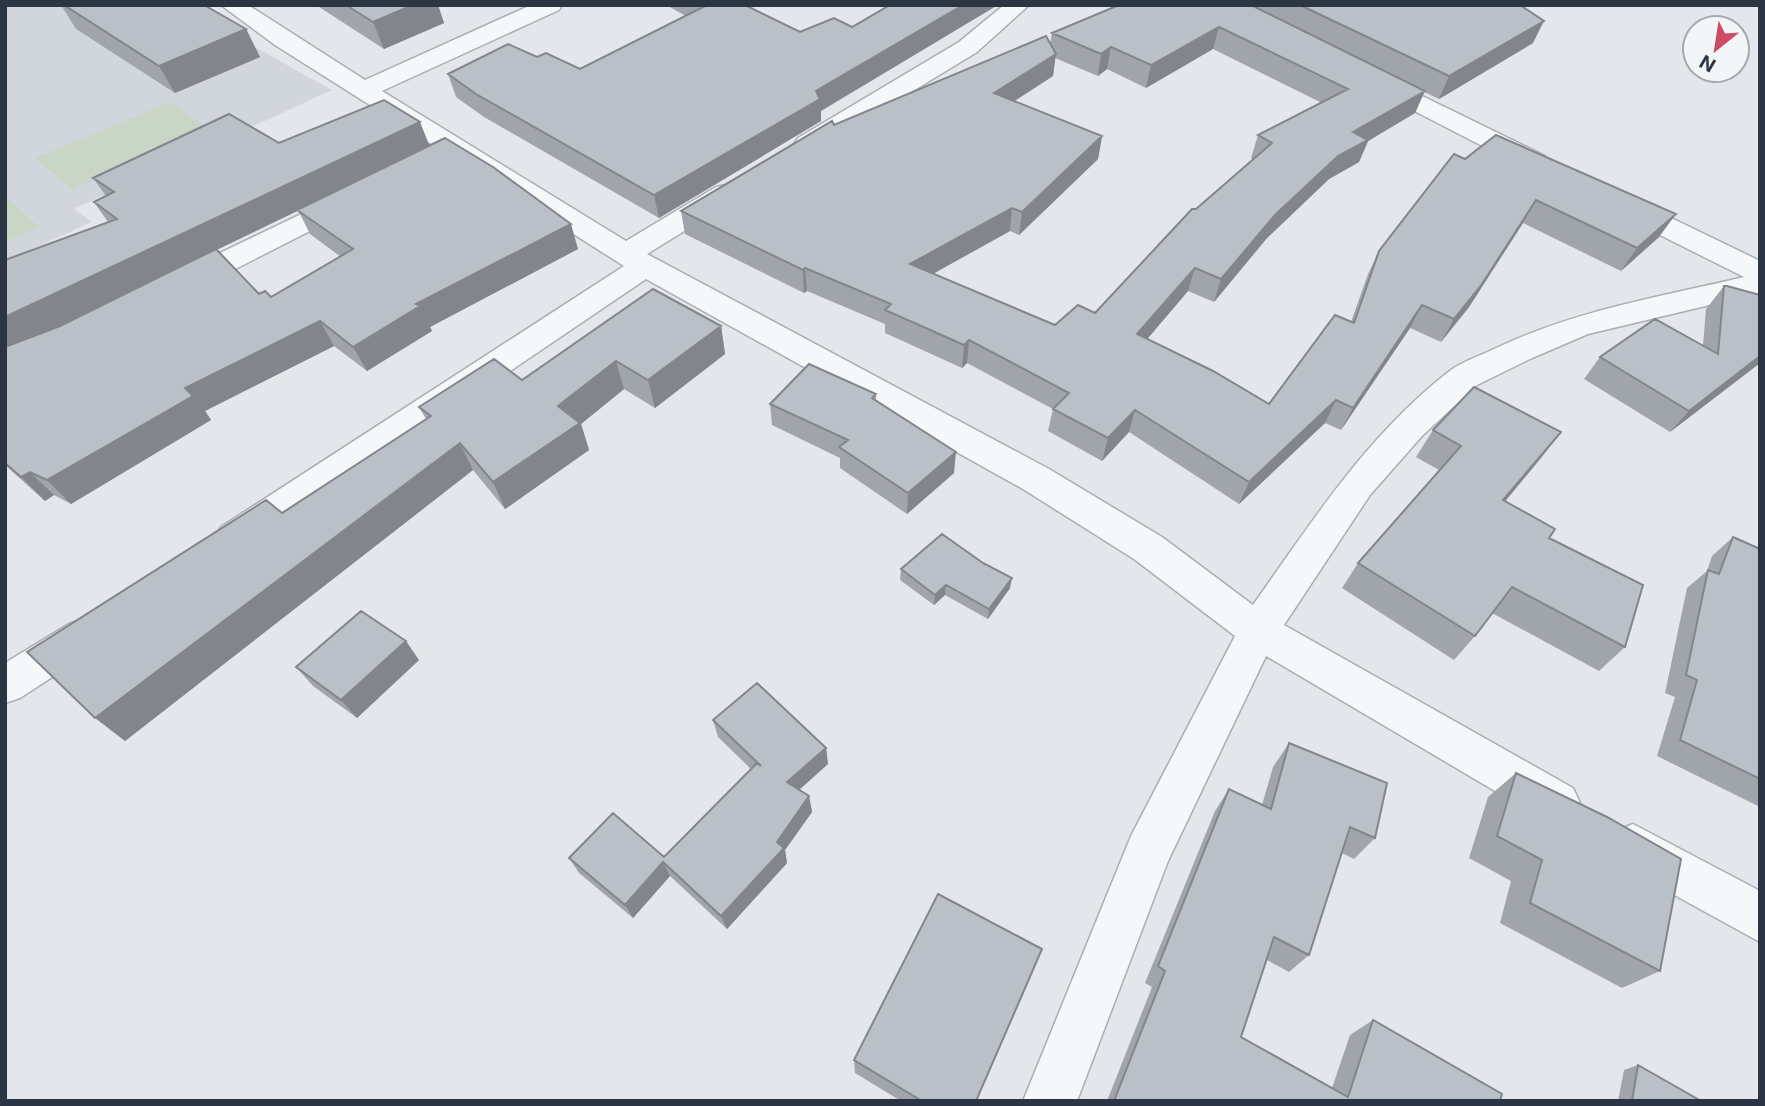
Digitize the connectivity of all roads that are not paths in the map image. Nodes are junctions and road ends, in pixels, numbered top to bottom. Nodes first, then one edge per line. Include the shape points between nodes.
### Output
1 (232, 5) edge
2 (551, 5) edge
3 (1017, 5) edge
4 (1355, 71) edge
5 (363, 90) junction
6 (791, 154) edge
7 (1563, 176) edge
8 (744, 182) edge
9 (381, 184) edge
10 (1600, 194) edge
11 (636, 260) junction
12 (1760, 273) edge
13 (1760, 282) edge
14 (155, 297) edge
15 (210, 554) edge
16 (108, 620) edge
17 (1258, 631) junction
18 (5, 685) edge
19 (1760, 918) edge
20 (1050, 1101) edge

1 - 5 street
2 - 5 street
3 - 6 street via 968,47
4 - 7 street
5 - 11 street via 443,153
8 - 11 street
9 - 14 street
10 - 12 street
11 - 15 street via 473,383
11 - 17 street via 1036,479 1148,548
13 - 17 street via 1579,326 1465,377 1410,427 1357,485
16 - 18 street
17 - 19 street
17 - 20 street via 1147,852

